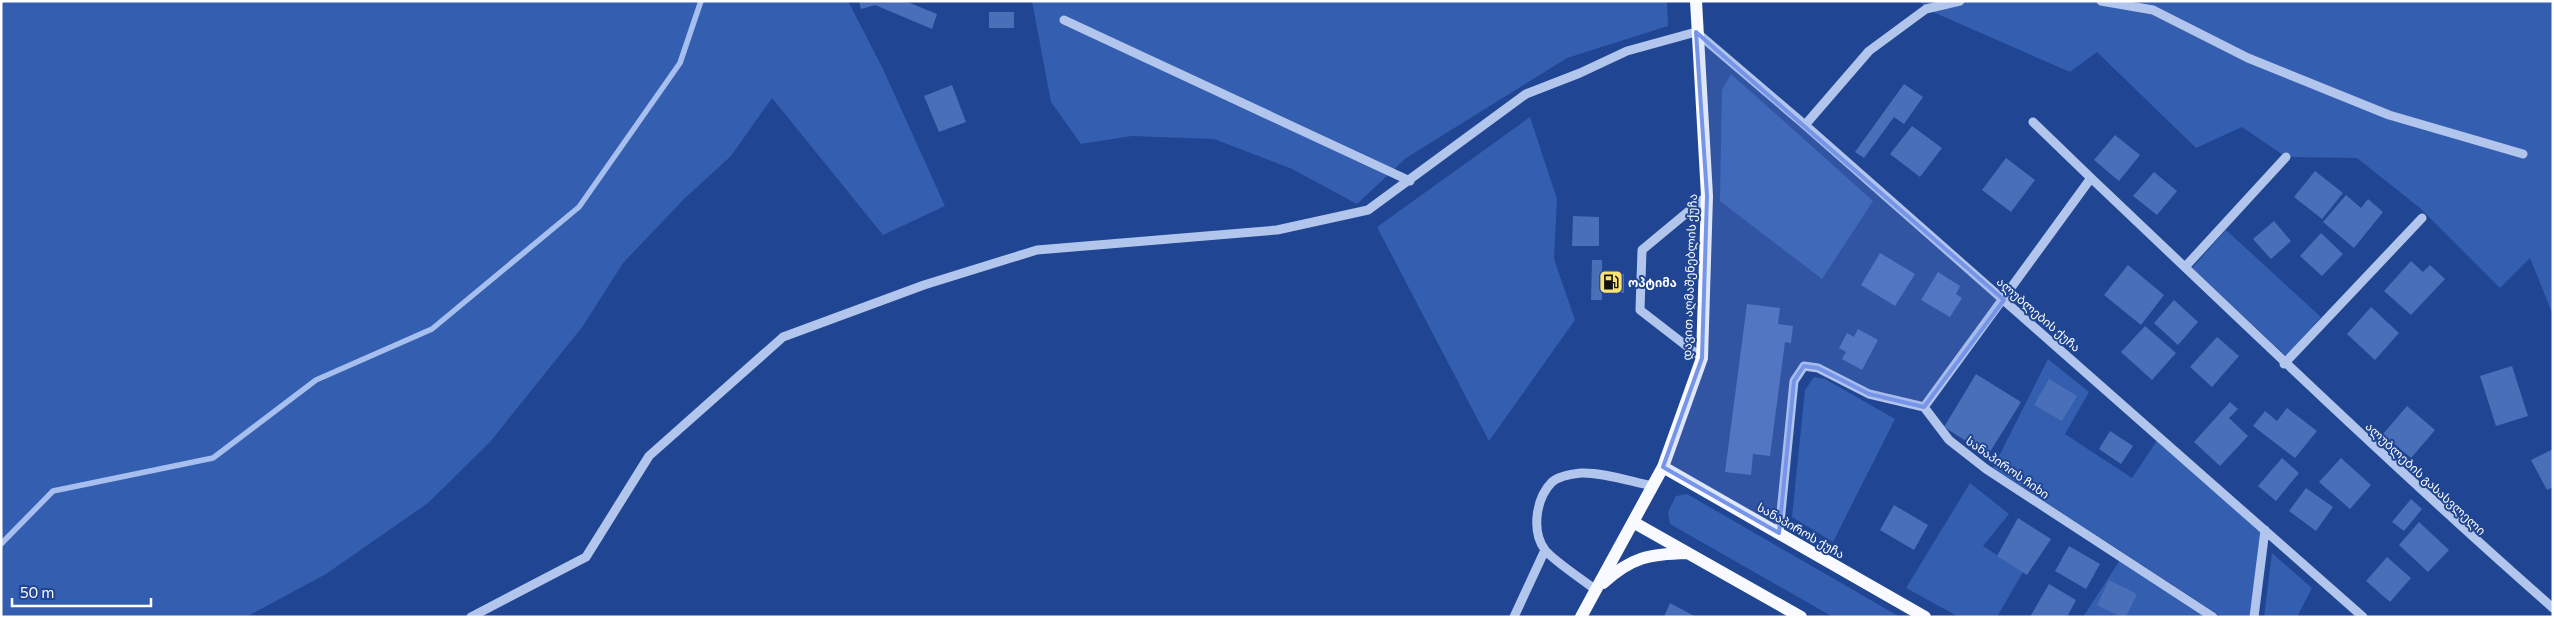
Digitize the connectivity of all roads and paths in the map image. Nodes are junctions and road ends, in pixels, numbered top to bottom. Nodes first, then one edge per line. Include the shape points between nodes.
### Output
1 (1696, 1) edge
2 (1960, 1) edge
3 (2101, 1) edge
4 (1064, 20) dead end
5 (1696, 32) junction
6 (2033, 122) dead end
7 (1805, 125) junction
8 (2523, 154) dead end
9 (2286, 157) dead end
10 (2091, 178) junction
11 (1410, 180) junction
12 (1707, 196) junction
13 (2422, 218) dead end
14 (2185, 267) junction
15 (2004, 300) junction
16 (1702, 358) junction
17 (2284, 364) junction
18 (1924, 407) junction
19 (1663, 467) junction
20 (1653, 486) junction
21 (1633, 522) junction
22 (2265, 530) junction
23 (1778, 533) junction
24 (1545, 550) junction
25 (1690, 554) junction
26 (1596, 590) junction
27 (2553, 608) edge
28 (471, 617) edge
29 (1514, 617) edge
30 (1581, 617) edge
31 (1802, 617) edge
32 (1926, 617) edge
33 (2213, 617) edge
34 (2254, 617) edge
35 (2363, 617) edge

1 - 5 main road, დავით აღმაშენებლის ქუჩა
2 - 7 street via 1926,9 1869,51
3 - 8 street via 2153,10 2248,58 2389,115
4 - 11 street
5 - 7 street, ალუბლების ქუჩა
5 - 11 street via 1627,51 1580,74 1526,94
5 - 12 main road, დავით აღმაშენებლის ქუჩა
6 - 10 street, ალუბლების გასასვლელი
7 - 15 street, ალუბლების ქუჩა
9 - 14 street
10 - 14 street, ალუბლების გასასვლელი
10 - 15 street
11 - 28 street via 1368,210 1277,230 1037,250 924,285 783,337 649,456 586,557
12 - 16 main road, დავით აღმაშენებლის ქუჩა
12 - 16 street via 1642,250 1640,310
13 - 17 street
14 - 17 street, ალუბლების გასასვლელი
15 - 18 street
15 - 22 street, ალუბლების ქუჩა
16 - 19 main road, დავით აღმაშენებლის ქუჩა
17 - 27 street, ალუბლების გასასვლელი
18 - 23 street via 1869,394 1818,368 1804,366 1794,380
18 - 33 street, სანაპიროს ჩიხი via 1949,440 1986,469
19 - 20 main road, დავით აღმაშენებლის ქუჩა
19 - 23 main road, სანაპიროს ქუჩა
20 - 21 main road, დავით აღმაშენებლის ქუჩა
20 - 24 street via 1583,473 1554,481 1542,495 1538,513 1538,533
21 - 25 main road
21 - 26 main road, დავით აღმაშენებლის ქუჩა
22 - 34 street
22 - 35 street, ალუბლების ქუჩა
23 - 32 main road, სანაპიროს ქუჩა
24 - 26 street
24 - 29 street
25 - 26 main road via 1655,554 1622,566
25 - 31 main road
26 - 30 main road, დავით აღმაშენებლის ქუჩა

